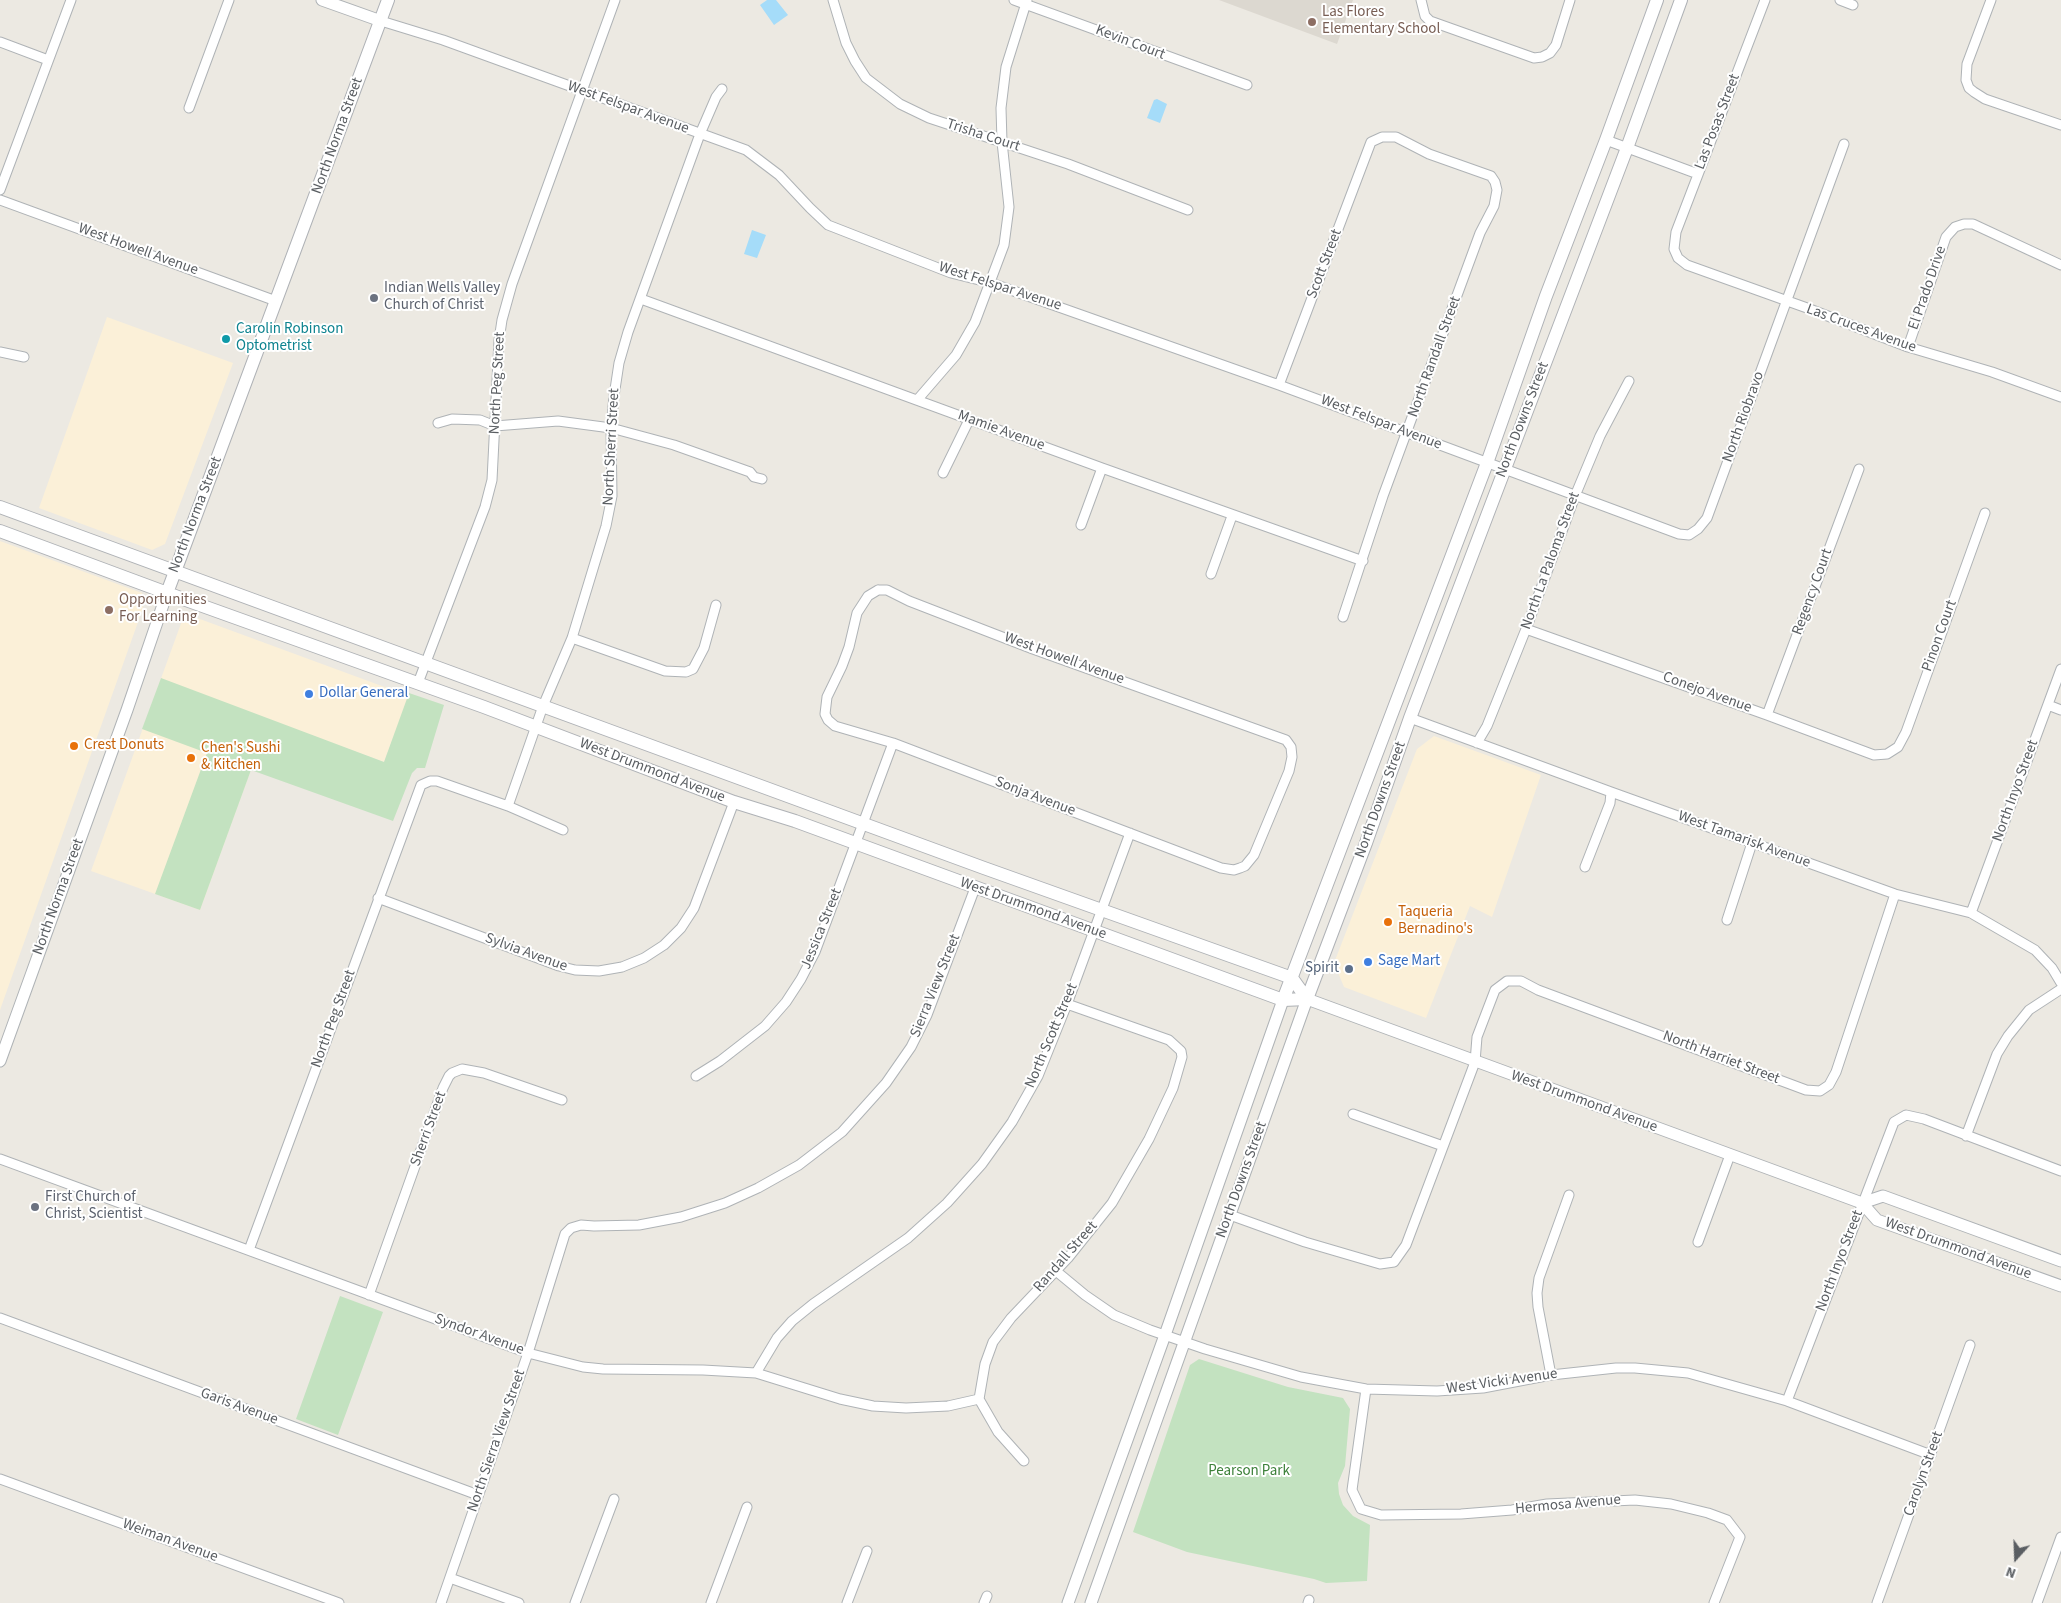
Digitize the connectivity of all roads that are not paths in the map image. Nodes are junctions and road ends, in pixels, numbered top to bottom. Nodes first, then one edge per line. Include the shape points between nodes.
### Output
1 (71, 0) edge
2 (229, 0) edge
3 (322, 0) edge
4 (388, 0) edge
5 (615, 0) edge
6 (833, 0) edge
7 (1014, 0) edge
8 (1422, 0) edge
9 (1570, 0) edge
10 (1657, 0) edge
11 (1680, 0) edge
12 (1765, 0) edge
13 (1840, 0) edge
14 (1992, 0) edge
15 (1027, 2) edge
16 (1853, 5) dead end
17 (380, 21) junction
18 (0, 42) edge
19 (48, 60) junction
20 (1247, 85) dead end
21 (722, 89) dead end
22 (582, 91) junction
23 (189, 108) dead end
24 (2061, 125) edge
25 (700, 134) junction
26 (1606, 140) junction
27 (1002, 142) junction
28 (1371, 142) joint
29 (1844, 144) dead end
30 (1627, 148) junction
31 (1698, 174) junction
32 (0, 190) edge
33 (0, 200) edge
34 (1188, 210) dead end
35 (1674, 244) joint
36 (2061, 265) edge
37 (991, 282) junction
38 (641, 299) junction
39 (276, 301) junction
40 (1786, 302) junction
41 (1908, 347) junction
42 (0, 352) edge
43 (24, 357) dead end
44 (1629, 382) dead end
45 (1279, 385) junction
46 (2061, 397) edge
47 (918, 399) junction
48 (969, 420) junction
49 (438, 423) dead end
50 (495, 426) junction
51 (611, 428) junction
52 (1407, 433) junction
53 (1487, 463) junction
54 (1102, 468) junction
55 (1504, 469) junction
56 (1859, 469) dead end
57 (943, 473) dead end
58 (762, 479) dead end
59 (1575, 496) junction
60 (0, 508) edge
61 (1985, 512) dead end
62 (1232, 516) junction
63 (1081, 525) dead end
64 (50, 526) junction
65 (1698, 529) joint
66 (0, 531) edge
67 (42, 546) junction
68 (1363, 561) junction
69 (175, 571) junction
70 (1211, 574) dead end
71 (167, 593) junction
72 (868, 596) joint
73 (716, 605) dead end
74 (1343, 617) dead end
75 (1526, 629) junction
76 (572, 638) junction
77 (425, 664) junction
78 (2061, 669) edge
79 (418, 682) junction
80 (2048, 705) junction
81 (543, 706) junction
82 (2061, 710) edge
83 (1767, 715) junction
84 (1410, 718) junction
85 (537, 727) junction
86 (892, 743) junction
87 (1477, 743) junction
88 (1888, 754) joint
89 (1611, 792) junction
90 (734, 802) junction
91 (508, 806) junction
92 (864, 824) junction
93 (563, 830) dead end
94 (1130, 833) junction
95 (1752, 843) junction
96 (856, 844) junction
97 (1585, 867) dead end
98 (1240, 868) joint
99 (975, 888) junction
100 (1895, 894) junction
101 (378, 898) junction
102 (1102, 910) junction
103 (1970, 913) junction
104 (1727, 920) dead end
105 (1094, 932) junction
106 (1292, 978) junction
107 (2061, 983) edge
108 (2061, 989) edge
109 (1307, 999) junction
110 (1283, 1000) junction
111 (1067, 1004) junction
112 (0, 1061) edge
113 (1475, 1062) junction
114 (696, 1076) dead end
115 (562, 1100) dead end
116 (1353, 1114) dead end
117 (1966, 1136) junction
118 (1443, 1146) junction
119 (1730, 1155) junction
120 (0, 1159) edge
121 (2061, 1171) edge
122 (1569, 1195) dead end
123 (1862, 1203) junction
124 (1230, 1215) junction
125 (576, 1226) joint
126 (1698, 1242) dead end
127 (249, 1250) junction
128 (2061, 1262) edge
129 (1056, 1271) junction
130 (2061, 1286) edge
131 (369, 1295) junction
132 (0, 1318) edge
133 (1165, 1336) junction
134 (1184, 1342) junction
135 (1970, 1345) dead end
136 (528, 1353) junction
137 (756, 1373) junction
138 (1552, 1375) junction
139 (1366, 1389) junction
140 (979, 1399) junction
141 (1787, 1401) junction
142 (1931, 1455) junction
143 (1024, 1461) dead end
144 (0, 1479) edge
145 (478, 1495) junction
146 (614, 1498) dead end
147 (747, 1507) dead end
148 (2061, 1538) edge
149 (867, 1550) dead end
150 (450, 1578) junction
151 (339, 1603) edge
152 (441, 1603) edge
153 (519, 1603) edge
154 (574, 1603) edge
155 (711, 1603) edge
156 (847, 1603) edge
157 (1068, 1603) edge
158 (1091, 1603) edge
159 (1714, 1603) edge
160 (1877, 1603) edge
161 (2037, 1603) edge

1 - 19 street
2 - 23 street
3 - 17 street, West Felspar Avenue
4 - 17 main road, North Norma Street
5 - 22 street, North Peg Street
6 - 27 street, Trisha Court via 855,61 866,78 882,92 929,118
7 - 15 street, Kevin Court
8 - 9 street via 1430,21 1527,57 1542,57 1556,45
10 - 26 main road, North Downs Street
11 - 30 main road, North Downs Street
12 - 31 street, Las Posas Street
13 - 16 street
14 - 24 street via 1967,64 1966,80 1974,92 1996,103
15 - 20 street, Kevin Court
15 - 27 street via 1006,67 1001,108
17 - 22 street, West Felspar Avenue via 443,40
17 - 39 main road, North Norma Street
18 - 19 street
19 - 32 street
21 - 25 street, North Sherri Street
22 - 25 street, West Felspar Avenue
22 - 50 street, North Peg Street via 522,253 502,320
25 - 37 street, West Felspar Avenue via 746,150 768,165 828,225 952,273
25 - 38 street, North Sherri Street
26 - 30 street
26 - 53 main road, North Downs Street
27 - 34 street, Trisha Court
27 - 37 street via 1009,207 1004,244
28 - 45 street, Scott Street
28 - 52 street, North Randall Street via 1382,137 1396,137 1429,154 1491,176 1497,190 1494,206 1480,233
29 - 40 street, North Riobravo
30 - 31 street
30 - 55 main road, North Downs Street
31 - 35 street, Las Posas Street
33 - 39 street, West Howell Avenue
35 - 40 street, Las Cruces Avenue via 1678,258 1687,265
36 - 41 street, El Prado Drive via 1973,224 1955,227 1946,237
37 - 45 street, West Felspar Avenue
37 - 47 street via 975,322 956,355
38 - 47 street, Mamie Avenue
38 - 51 street, North Sherri Street via 619,363
39 - 69 main road, North Norma Street
40 - 41 street, Las Cruces Avenue
40 - 65 street, North Riobravo via 1707,518
41 - 46 street, Las Cruces Avenue
42 - 43 street
44 - 59 street, North La Paloma Street via 1600,436
45 - 52 street, West Felspar Avenue
47 - 48 street, Mamie Avenue
48 - 54 street, Mamie Avenue
48 - 57 street
49 - 50 street via 452,419 480,420
50 - 51 street via 558,421
50 - 77 street, North Peg Street via 489,494
51 - 58 street via 674,445
51 - 76 street, North Sherri Street via 613,467 606,526
52 - 53 street, West Felspar Avenue
52 - 68 street, North Randall Street
53 - 55 street, West Felspar Avenue
53 - 106 main road, North Downs Street
54 - 62 street, Mamie Avenue
54 - 63 street
55 - 59 street, West Felspar Avenue
55 - 84 main road, North Downs Street
56 - 83 street, Regency Court
59 - 65 street, West Felspar Avenue via 1679,534 1689,534
59 - 75 street, North La Paloma Street
60 - 64 main road
61 - 88 street, Pinon Court via 1906,732 1898,747
62 - 68 street, Mamie Avenue
62 - 70 street
64 - 67 main road
64 - 69 main road
66 - 67 main road, West Drummond Avenue
67 - 71 main road, West Drummond Avenue
68 - 74 street, North Randall Street
69 - 71 main road, North Norma Street
69 - 77 main road
71 - 79 main road, West Drummond Avenue
71 - 112 street, North Norma Street
72 - 86 street, Sonja Avenue via 856,613 846,653 827,697 825,714 831,723 843,730
72 - 98 street, West Howell Avenue via 878,590 886,590 1033,649 1286,740 1292,757 1289,771 1254,855
73 - 76 street via 704,648 693,669 686,672 665,671
75 - 83 street, Conejo Avenue
75 - 87 street, North La Paloma Street
76 - 81 street, North Sherri Street
77 - 79 street, North Peg Street
77 - 81 main road
78 - 80 street, North Inyo Street
79 - 85 main road, West Drummond Avenue
80 - 82 street
80 - 103 street, North Inyo Street
81 - 85 street, North Sherri Street
81 - 92 main road, West Drummond Avenue
83 - 88 street, Conejo Avenue via 1874,755
84 - 87 street, West Tamarisk Avenue
84 - 109 main road, North Downs Street
85 - 90 main road, West Drummond Avenue
85 - 91 street, North Sherri Street
86 - 92 street, Jessica Street
86 - 94 street, Sonja Avenue
87 - 89 street, West Tamarisk Avenue
89 - 95 street, West Tamarisk Avenue
89 - 97 street via 1610,803
90 - 96 main road, West Drummond Avenue
90 - 101 street, Sylvia Avenue via 694,908 681,928 664,945 622,967 599,971 559,966
91 - 93 street
91 - 101 street, North Peg Street via 437,781 425,783 419,789
92 - 96 street, Jessica Street
92 - 102 main road, West Drummond Avenue
94 - 98 street, Sonja Avenue via 1221,868
94 - 102 street, North Scott Street
95 - 100 street, West Tamarisk Avenue
95 - 104 street
96 - 99 main road, West Drummond Avenue
96 - 114 street, Jessica Street via 815,952 786,1002 752,1037
99 - 105 main road, West Drummond Avenue
99 - 125 street, Sierra View Street via 927,1015 911,1047 886,1083 842,1132 799,1164 725,1203 640,1225
100 - 103 street, West Tamarisk Avenue
100 - 113 street, North Harriet Street via 1836,1072 1830,1085 1820,1091 1806,1090 1521,982 1507,981 1495,990 1477,1037
101 - 127 street, North Peg Street
102 - 105 street, North Scott Street
102 - 106 main road, West Drummond Avenue
103 - 107 street, West Tamarisk Avenue via 2035,950
105 - 110 main road, West Drummond Avenue
105 - 111 street, North Scott Street
106 - 109 main road
106 - 110 main road, North Downs Street
108 - 117 street via 2029,1010 1996,1054
109 - 110 main road, West Drummond Avenue
109 - 113 street, West Drummond Avenue
109 - 124 street, North Downs Street
110 - 133 street, North Downs Street
111 - 129 street, Randall Street via 1169,1040 1181,1051 1182,1057 1149,1139 1112,1203
111 - 137 street, North Scott Street via 1038,1076 1012,1122 982,1164 947,1203 908,1238 792,1321 777,1338
113 - 118 street, North Harriet Street
113 - 119 street, West Drummond Avenue
115 - 131 street, Sherri Street via 484,1074 462,1070 449,1076
116 - 118 street
117 - 121 street
117 - 123 street, North Inyo Street via 1906,1115 1894,1122
118 - 124 street, North Harriet Street via 1402,1253 1394,1262 1380,1264
119 - 123 street, West Drummond Avenue
119 - 126 street
120 - 127 street, Syndor Avenue
122 - 138 street via 1537,1293
123 - 128 street, West Drummond Avenue via 1883,1196
123 - 130 street, West Drummond Avenue via 1878,1220
123 - 141 street, North Inyo Street
124 - 134 street, North Downs Street
125 - 136 street, North Sierra View Street via 566,1234 560,1246
127 - 131 street, Syndor Avenue
129 - 133 street, West Vicki Avenue via 1114,1314
129 - 140 street, Randall Street via 1000,1330 985,1364
131 - 136 street, Syndor Avenue
132 - 145 street, Garis Avenue
133 - 134 street, West Vicki Avenue
133 - 157 street, North Downs Street
134 - 139 street, West Vicki Avenue via 1301,1377
134 - 158 street, North Downs Street
135 - 142 street, Carolyn Street
136 - 137 street, Syndor Avenue via 602,1369
136 - 145 street, North Sierra View Street
137 - 140 street, Syndor Avenue via 873,1406 948,1406
138 - 139 street, West Vicki Avenue via 1483,1388 1437,1391
138 - 141 street, West Vicki Avenue via 1625,1368 1688,1373
139 - 159 street, Hermosa Avenue via 1352,1490 1361,1509 1381,1515 1461,1514 1610,1500 1671,1504 1727,1520 1740,1537
140 - 143 street via 998,1432
141 - 142 street, West Vicki Avenue
142 - 160 street, Carolyn Street
144 - 151 street, Weiman Avenue
145 - 150 street, North Sierra View Street
146 - 154 street
147 - 155 street
148 - 161 street
149 - 156 street
150 - 152 street, North Sierra View Street
150 - 153 street

